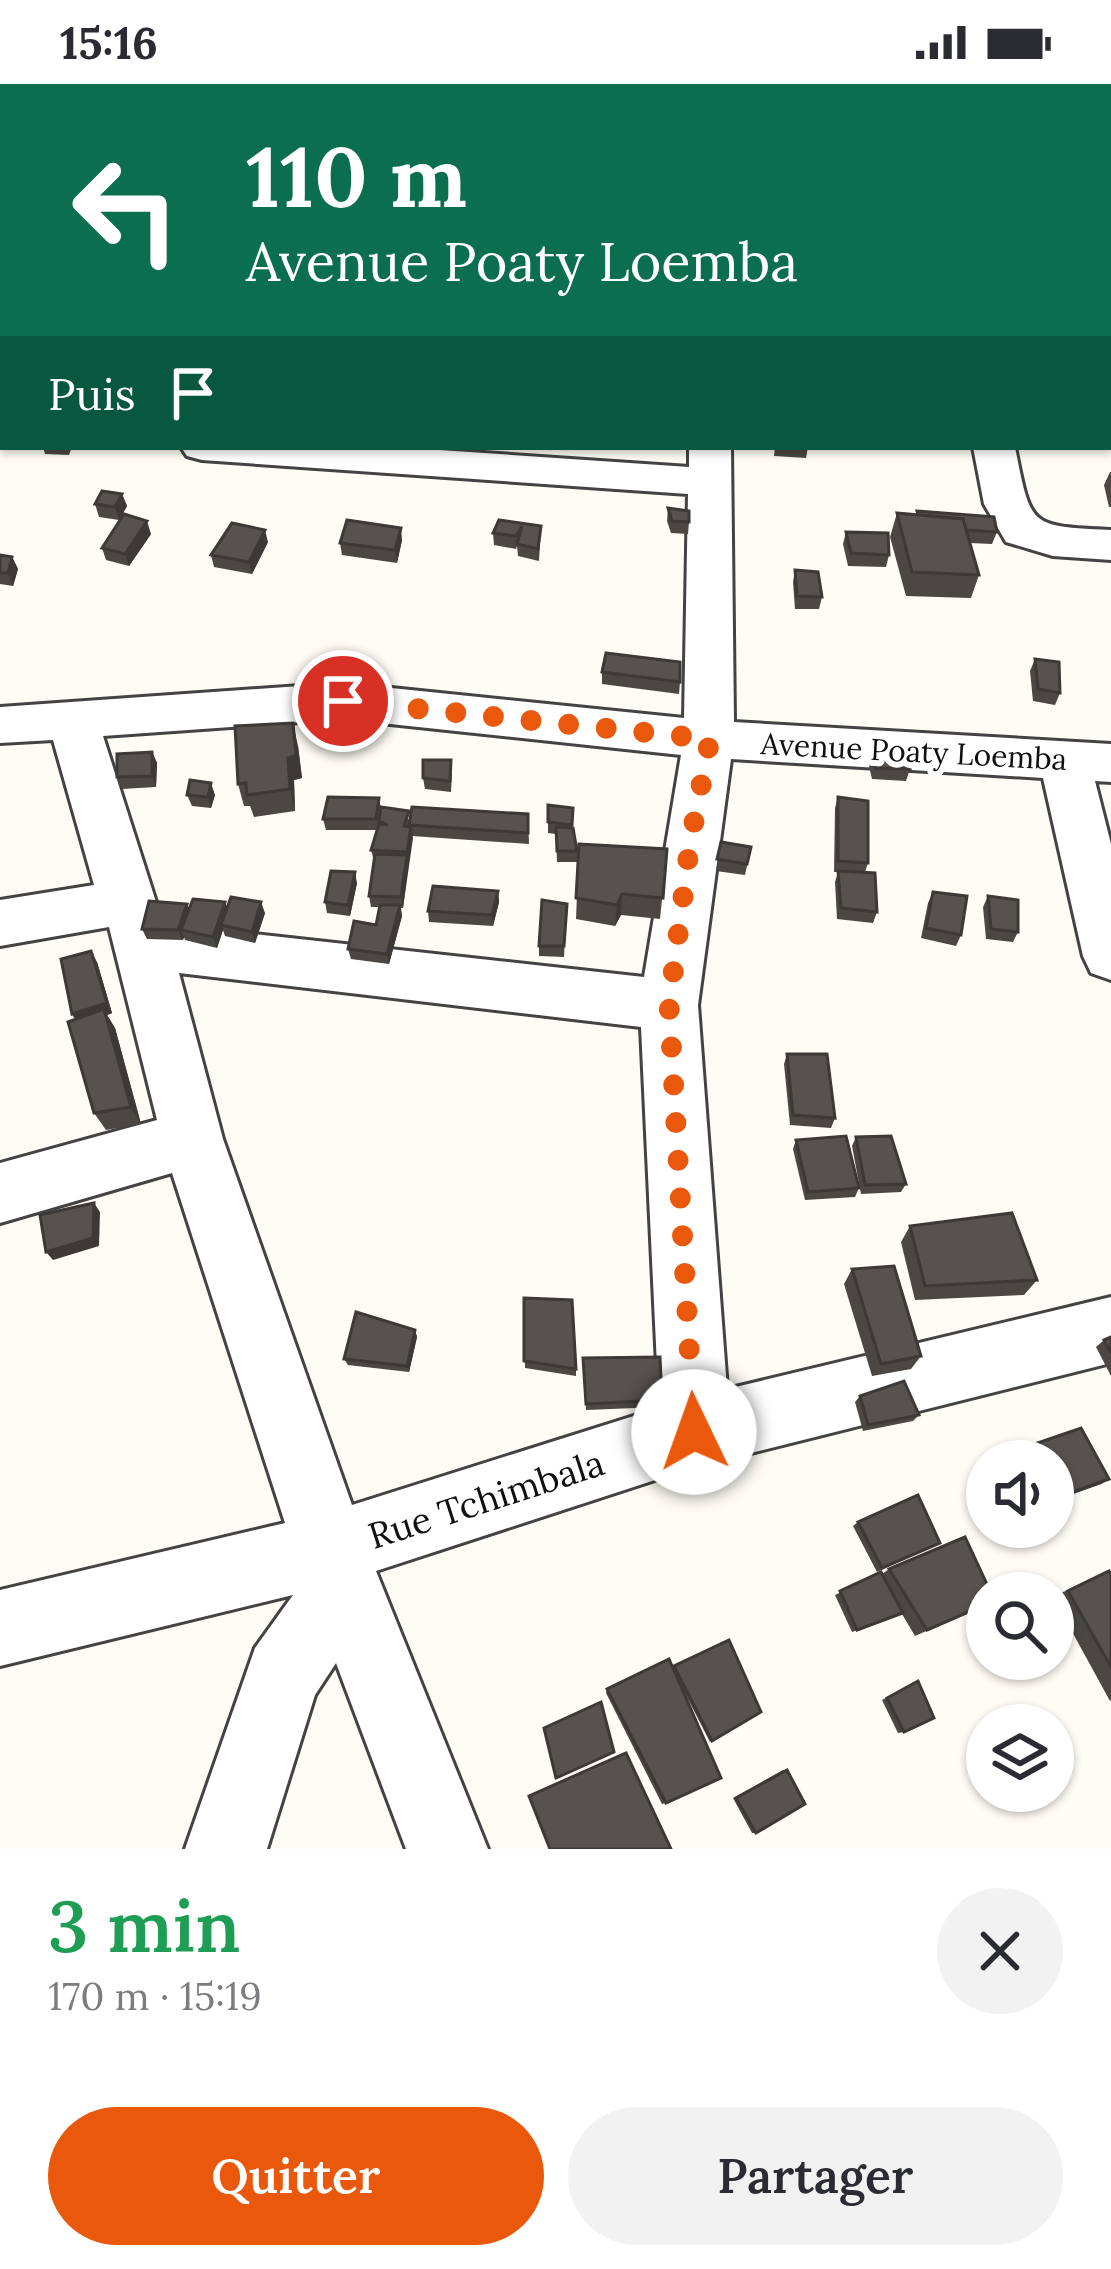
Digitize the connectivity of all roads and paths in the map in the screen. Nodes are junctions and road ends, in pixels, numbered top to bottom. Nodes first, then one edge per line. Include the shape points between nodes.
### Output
1 (286, 450) edge
2 (995, 450) edge
3 (709, 465) edge
4 (1111, 545) edge
5 (72, 718) junction
6 (0, 725) edge
7 (710, 739) junction
8 (1087, 762) edge
9 (0, 922) edge
10 (135, 924) junction
11 (1111, 956) edge
12 (669, 1005) junction
13 (192, 1139) junction
14 (0, 1193) edge
15 (1111, 1330) edge
16 (694, 1432) junction
17 (337, 1567) junction
18 (0, 1628) edge
19 (226, 1849) edge
20 (447, 1849) edge

1 - 3 street
2 - 4 street via 1006,517 1020,533
3 - 7 street
5 - 6 street, Avenue Poaty Loemba
5 - 7 street, Avenue Poaty Loemba via 343,701
5 - 10 street
7 - 8 street, Avenue Poaty Loemba
7 - 12 street
8 - 11 street
9 - 10 street
10 - 12 street
10 - 13 street
12 - 16 street
13 - 14 street
13 - 17 street
15 - 16 street, Rue Tchimbala
16 - 17 street, Rue Tchimbala
17 - 18 street, Rue Tchimbala
17 - 19 street via 282,1675
17 - 20 street

